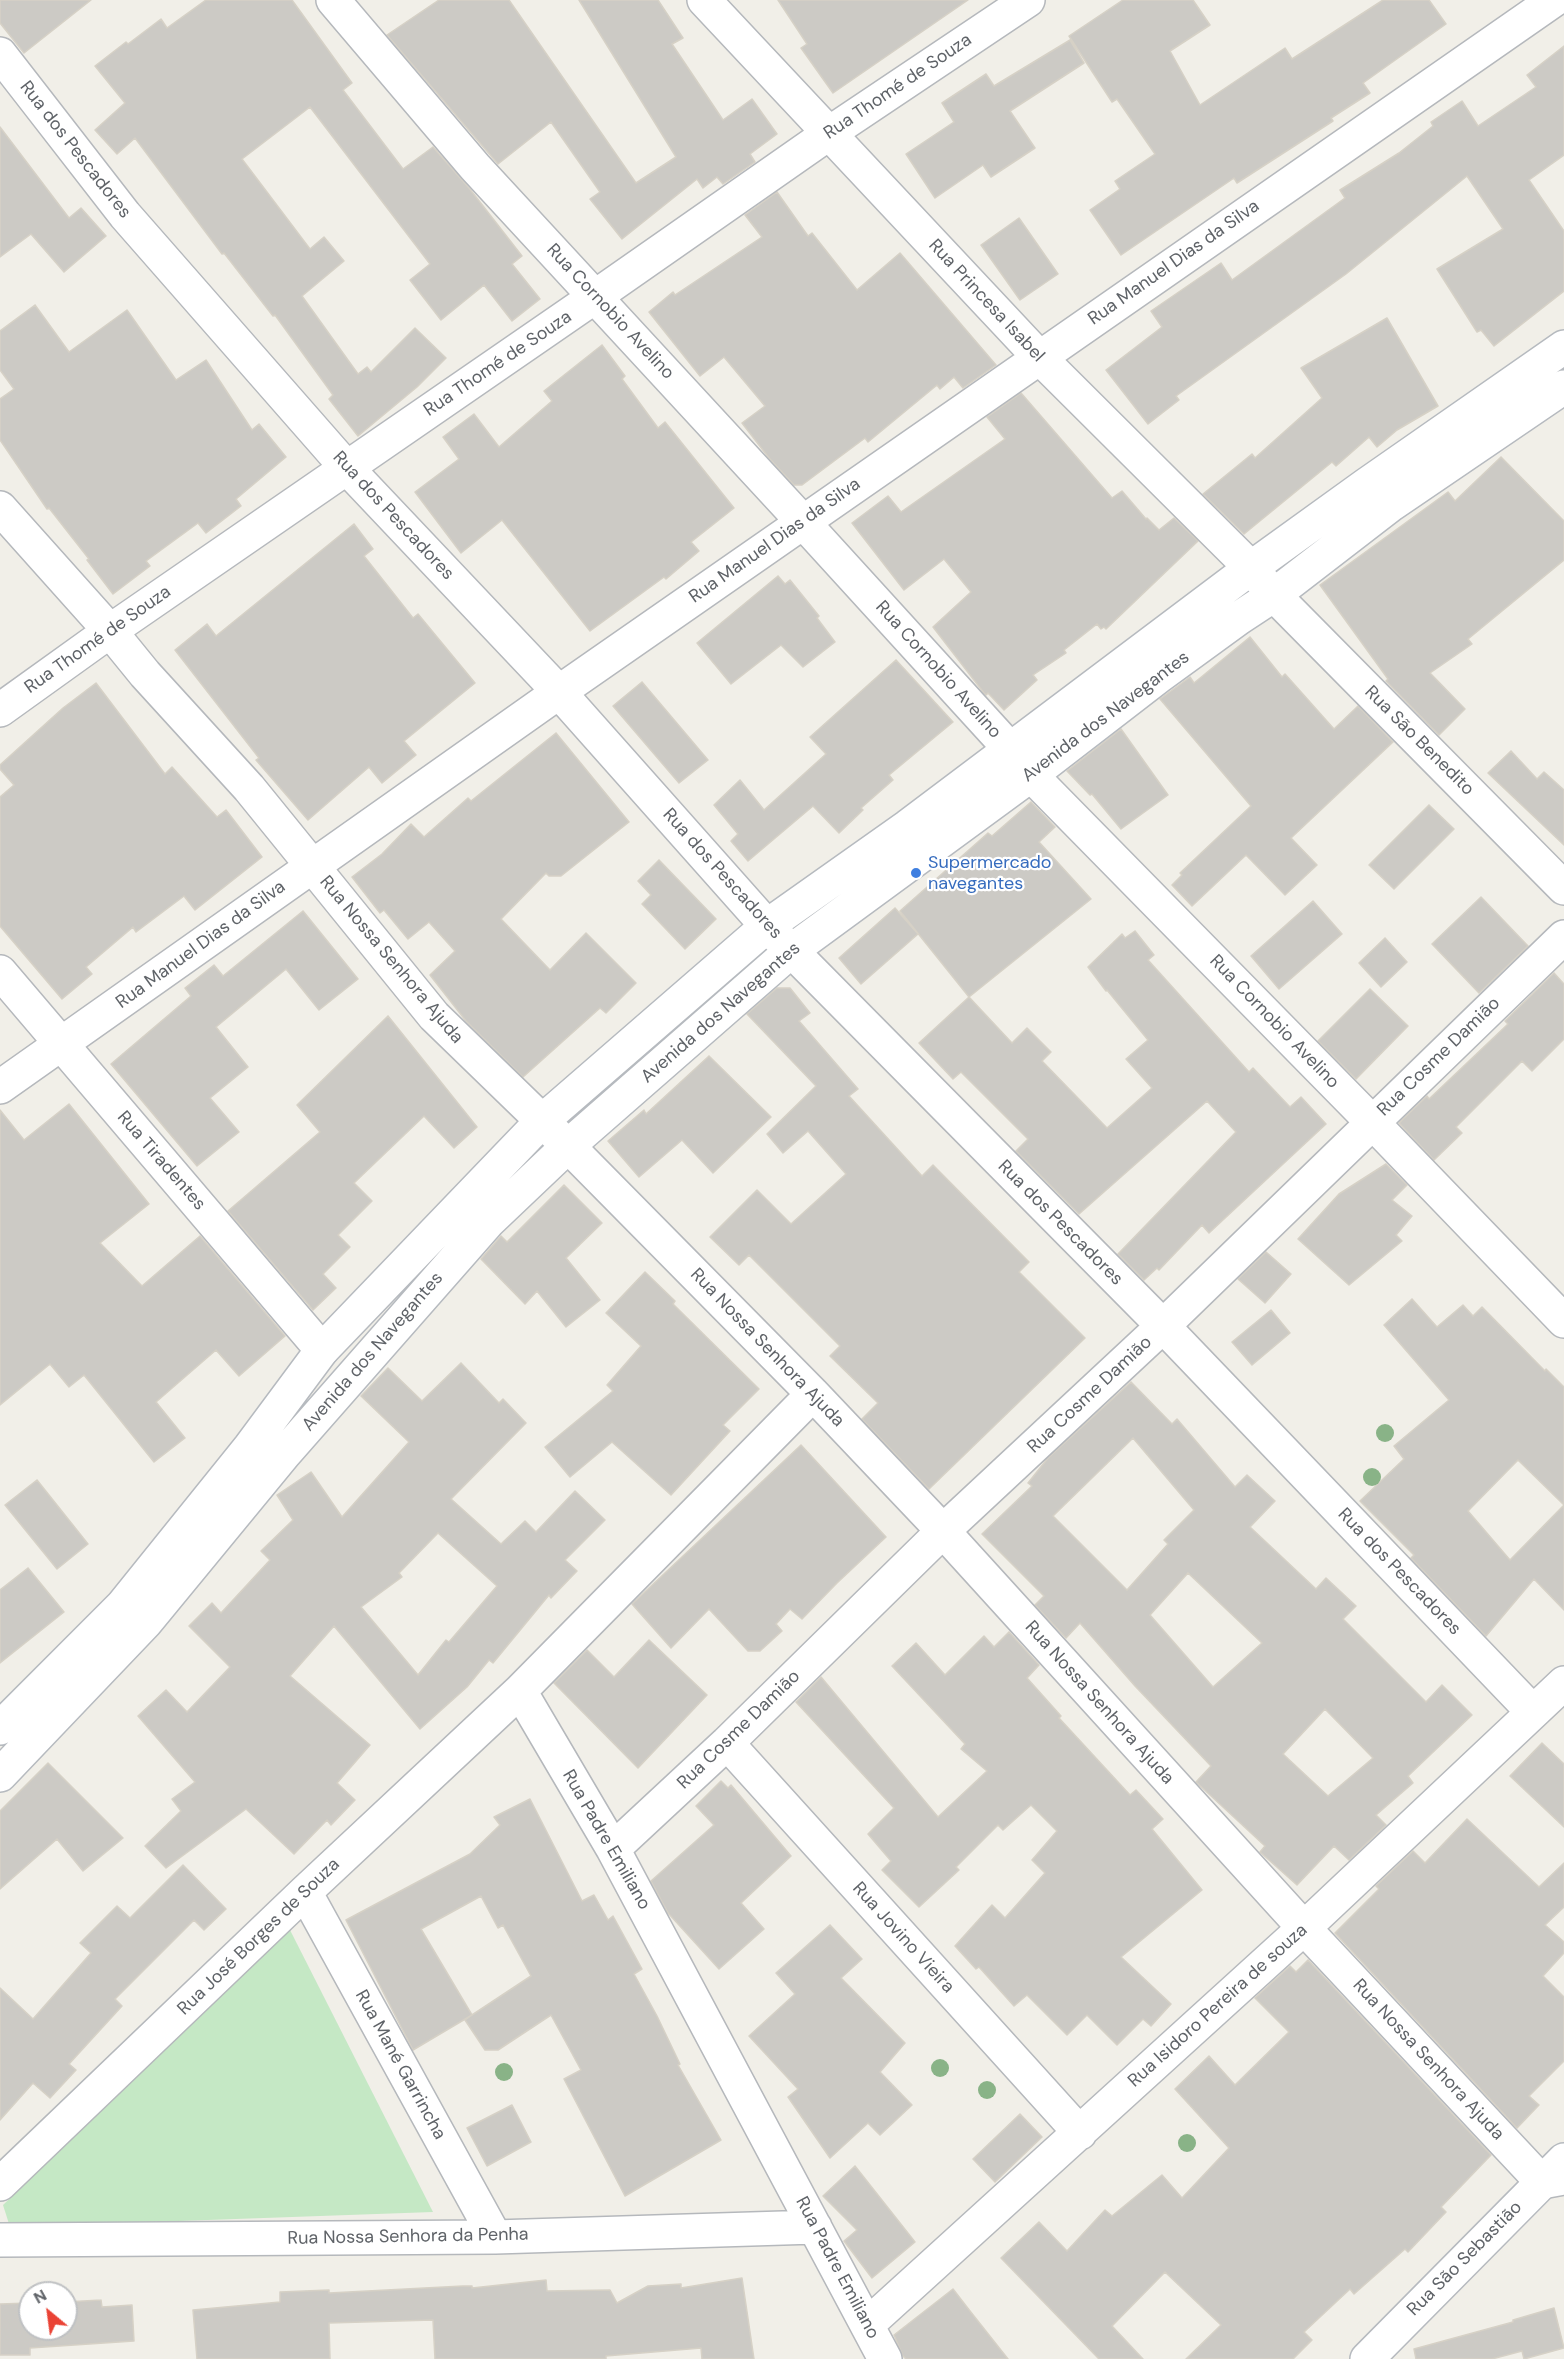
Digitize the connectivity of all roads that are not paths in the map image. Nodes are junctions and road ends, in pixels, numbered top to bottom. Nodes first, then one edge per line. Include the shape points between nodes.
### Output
1 (333, 0) edge
2 (704, 0) edge
3 (1028, 0) edge
4 (1554, 0) edge
5 (0, 54) edge
6 (828, 134) junction
7 (596, 296) junction
8 (1564, 347) edge
9 (1039, 357) junction
10 (1564, 387) edge
11 (346, 467) junction
12 (0, 508) edge
13 (803, 522) junction
14 (1251, 568) junction
15 (1274, 595) junction
16 (110, 631) junction
17 (559, 692) junction
18 (0, 710) edge
19 (1010, 749) junction
20 (1031, 775) junction
21 (311, 866) junction
22 (1564, 888) edge
23 (767, 926) junction
24 (1564, 937) edge
25 (791, 951) junction
26 (0, 972) edge
27 (61, 1045) junction
28 (0, 1088) edge
29 (541, 1122) junction
30 (1372, 1122) junction
31 (568, 1146) junction
32 (1564, 1322) edge
33 (1163, 1326) junction
34 (322, 1350) junction
35 (813, 1394) junction
36 (943, 1531) junction
37 (1564, 1683) edge
38 (520, 1691) junction
39 (1532, 1712) junction
40 (0, 1728) edge
41 (727, 1743) junction
42 (0, 1775) edge
43 (613, 1849) junction
44 (305, 1892) junction
45 (1304, 1928) junction
46 (1080, 2133) junction
47 (1557, 2173) edge
48 (0, 2184) edge
49 (815, 2227) junction
50 (495, 2237) junction
51 (0, 2240) edge
52 (867, 2325) junction
53 (885, 2359) edge
54 (1367, 2359) edge

1 - 7 street, Rua Cornobio Avelino via 476,168
2 - 6 street, Rua Princesa Isabel
3 - 6 street, Rua Thomé de Souza
4 - 9 street, Rua Manuel Dias da Silva
5 - 11 street, Rua dos Pescadores via 125,215
6 - 7 street, Rua Thomé de Souza
6 - 9 street, Rua Princesa Isabel
7 - 11 street, Rua Thomé de Souza
7 - 13 street, Rua Cornobio Avelino
8 - 14 street, Avenida dos Navegantes
9 - 13 street, Rua Manuel Dias da Silva
9 - 14 street, Rua Princesa Isabel
10 - 15 street, Avenida dos Navegantes via 1392,504
11 - 16 street, Rua Thomé de Souza
11 - 17 street, Rua dos Pescadores
12 - 16 street, Rua Nossa Senhora Ajuda
13 - 17 street, Rua Manuel Dias da Silva
13 - 19 street, Rua Cornobio Avelino
14 - 15 street, Rua Princesa Isabel
14 - 19 street, Avenida dos Navegantes
15 - 20 street, Avenida dos Navegantes via 1158,677
15 - 22 street, Rua São Benedito
16 - 18 street, Rua Thomé de Souza
16 - 21 street, Rua Nossa Senhora Ajuda via 249,788
17 - 21 street, Rua Manuel Dias da Silva
17 - 23 street, Rua dos Pescadores
19 - 20 street, Rua Cornobio Avelino
19 - 23 street, Avenida dos Navegantes
20 - 25 street, Avenida dos Navegantes
20 - 30 street, Rua Cornobio Avelino
21 - 27 street, Rua Manuel Dias da Silva
21 - 29 street, Rua Nossa Senhora Ajuda via 434,1016
23 - 25 street, Rua dos Pescadores
23 - 29 street, Avenida dos Navegantes
24 - 30 street, Rua Cosme Damião
25 - 31 street, Avenida dos Navegantes
25 - 33 street, Rua dos Pescadores
26 - 27 street, Rua Tiradentes
27 - 28 street, Rua Manuel Dias da Silva
27 - 34 street, Rua Tiradentes
29 - 31 street, Rua Nossa Senhora Ajuda
29 - 34 street, Avenida dos Navegantes
30 - 32 street, Rua Cornobio Avelino
30 - 33 street, Rua Cosme Damião
31 - 35 street, Rua Nossa Senhora Ajuda
31 - 42 street, Avenida dos Navegantes via 488,1222 292,1445 146,1622
33 - 36 street, Rua Cosme Damião
33 - 39 street, Rua dos Pescadores
34 - 40 street, Avenida dos Navegantes via 122,1606
35 - 36 street, Rua Nossa Senhora Ajuda
35 - 38 street
36 - 41 street, Rua Cosme Damião
36 - 45 street, Rua Nossa Senhora Ajuda
37 - 39 street, Rua Isidoro Pereira de souza
38 - 43 street, Rua Padre Emiliano
38 - 44 street, Rua José Borges de Souza
39 - 45 street, Rua Isidoro Pereira de souza
41 - 43 street, Rua Cosme Damião
41 - 46 street, Rua Jovino Vieira
43 - 49 street, Rua Padre Emiliano
44 - 48 street, Rua José Borges de Souza
44 - 50 street, Rua Mané Garrincha
45 - 46 street, Rua Isidoro Pereira de souza
45 - 47 street, Rua Nossa Senhora Ajuda
46 - 52 street, Rua Isidoro Pereira de souza
47 - 54 street, Rua São Sebastião
49 - 50 street, Rua Nossa Senhora da Penha
49 - 52 street, Rua Padre Emiliano
50 - 51 street, Rua Nossa Senhora da Penha
52 - 53 street, Rua Padre Emiliano

